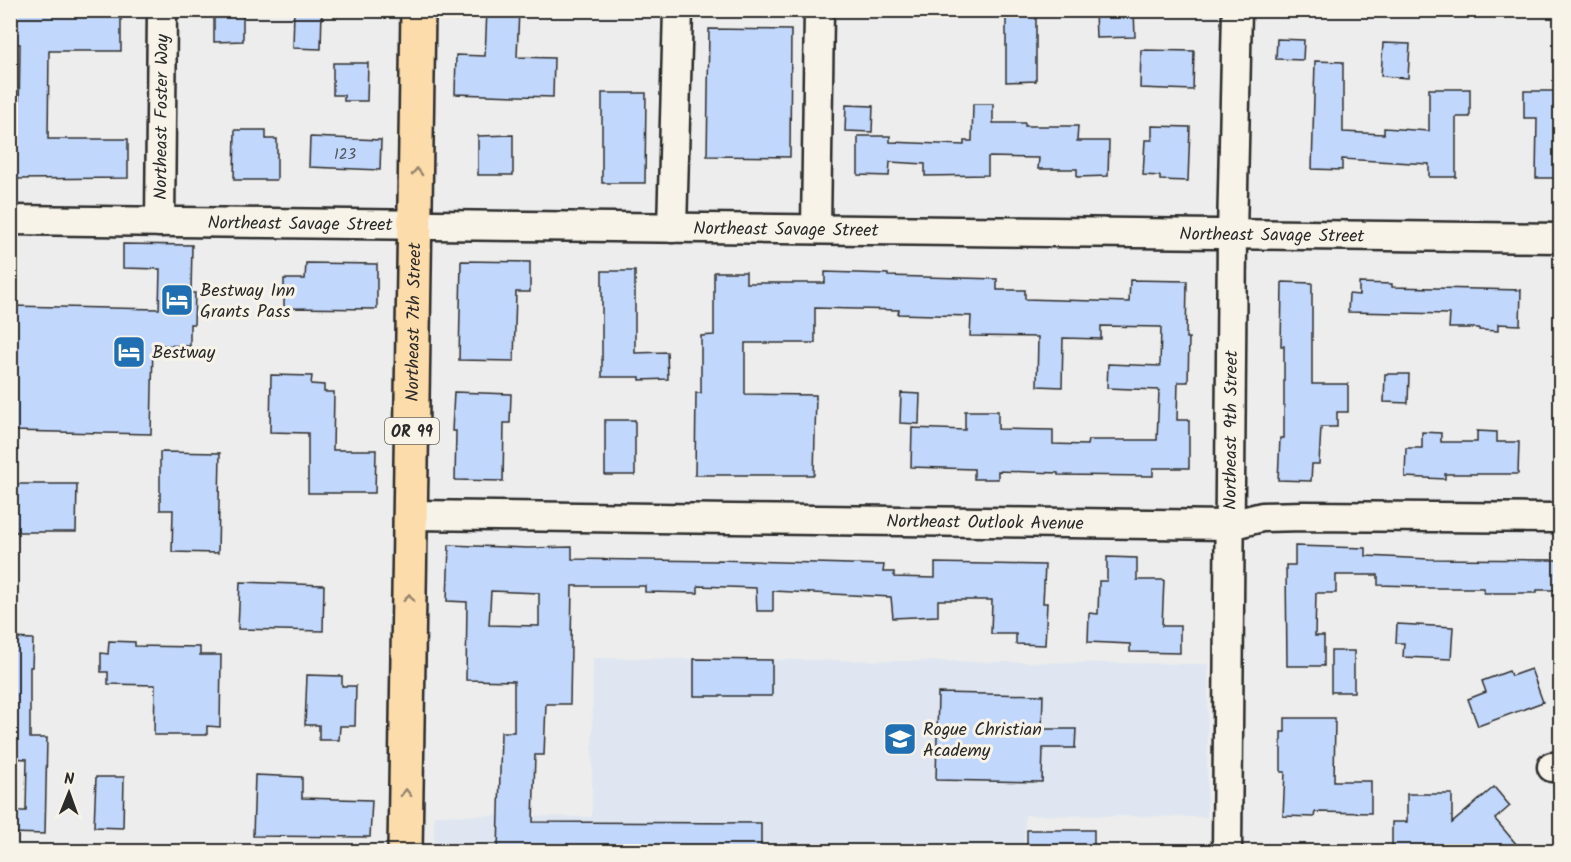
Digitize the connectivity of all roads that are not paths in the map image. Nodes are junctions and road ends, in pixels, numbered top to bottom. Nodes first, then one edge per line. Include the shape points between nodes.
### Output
1 (162, 10) edge
2 (418, 10) edge
3 (678, 10) edge
4 (819, 10) edge
5 (1237, 10) edge
6 (10, 220) edge
7 (160, 222) junction
8 (416, 225) junction
9 (672, 228) junction
10 (816, 229) junction
11 (1232, 234) junction
12 (1560, 238) edge
13 (411, 515) junction
14 (1560, 518) edge
15 (1230, 525) junction
16 (405, 852) edge
17 (1227, 852) edge

1 - 7 street, Northeast Foster Way
8 -> 2 highway, Northeast 7th Street / OR 99
3 - 9 street
4 - 10 street
5 - 11 street, Northeast 9th Street
6 - 7 street, Northeast Savage Street
7 - 8 street, Northeast Savage Street
8 - 9 street, Northeast Savage Street
8 - 13 highway, Northeast 7th Street / OR 99
9 - 10 street, Northeast Savage Street
10 - 11 street, Northeast Savage Street
11 - 12 street, Northeast Savage Street
11 - 15 street, Northeast 9th Street
13 - 15 street, Northeast Outlook Avenue
16 -> 13 highway, Northeast 7th Street / OR 99
14 - 15 street, Northeast Outlook Avenue via 1304,516 1262,517
15 - 17 street, Northeast 9th Street

